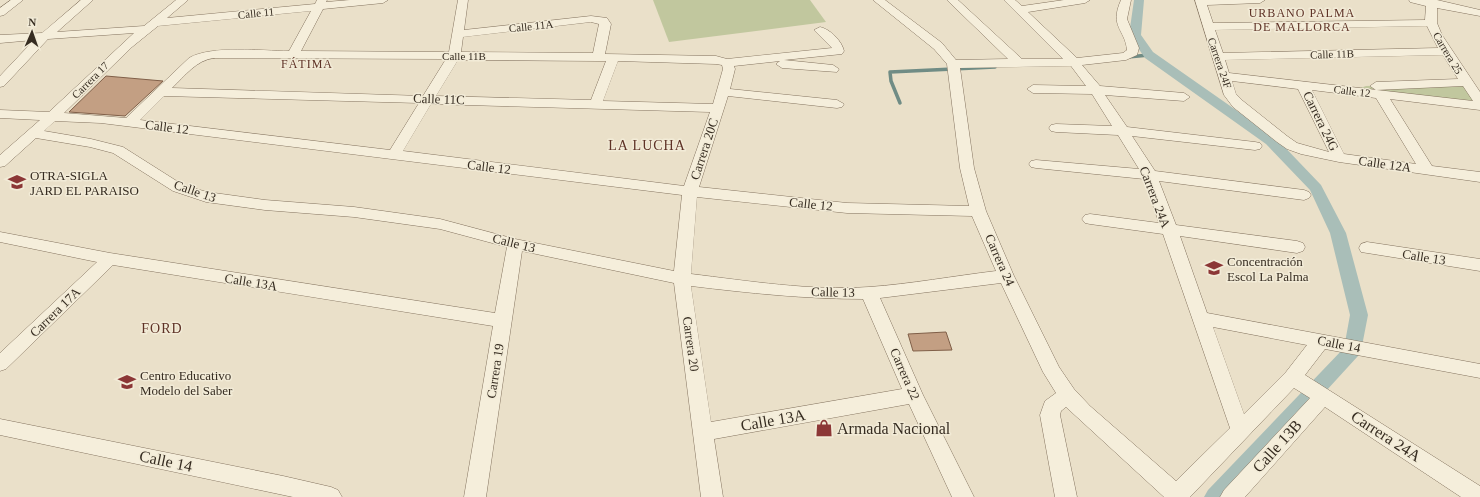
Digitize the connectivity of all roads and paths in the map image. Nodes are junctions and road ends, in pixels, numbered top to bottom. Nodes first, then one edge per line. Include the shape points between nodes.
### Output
1 (18, 0) edge
2 (88, 0) edge
3 (183, 0) edge
4 (383, 0) edge
5 (462, 0) edge
6 (878, 0) edge
7 (952, 0) edge
8 (1009, 0) edge
9 (1084, 0) edge
10 (1126, 0) edge
11 (1260, 0) edge
12 (1414, 0) edge
13 (1201, 1) edge
14 (1431, 2) edge
15 (321, 3) edge
16 (1020, 10) junction
17 (0, 13) edge
18 (1480, 13) edge
19 (1431, 23) junction
20 (150, 26) junction
21 (1208, 27) junction
22 (820, 30) dead end
23 (458, 34) junction
24 (45, 36) junction
25 (0, 40) edge
26 (1446, 51) junction
27 (293, 55) junction
28 (454, 56) junction
29 (598, 57) junction
30 (1218, 57) junction
31 (614, 58) junction
32 (750, 60) junction
33 (1074, 62) junction
34 (727, 63) junction
35 (1019, 63) junction
36 (833, 69) dead end
37 (954, 69) junction
38 (1224, 76) junction
39 (1466, 82) junction
40 (0, 83) edge
41 (1303, 85) junction
42 (1033, 89) dead end
43 (1096, 90) junction
44 (1352, 91) junction
45 (161, 92) junction
46 (723, 92) junction
47 (1380, 94) junction
48 (1184, 97) dead end
49 (430, 98) junction
50 (1480, 102) edge
51 (596, 103) junction
52 (837, 104) dead end
53 (1480, 106) edge
54 (718, 108) junction
55 (0, 114) edge
56 (54, 115) junction
57 (130, 122) junction
58 (1056, 128) dead end
59 (1122, 131) junction
60 (34, 134) junction
61 (1255, 146) dead end
62 (1292, 146) joint
63 (393, 156) junction
64 (1339, 158) junction
65 (0, 163) edge
66 (1036, 164) dead end
67 (1427, 170) junction
68 (1150, 175) junction
69 (1480, 177) edge
70 (690, 191) junction
71 (1304, 194) dead end
72 (978, 211) junction
73 (1090, 219) dead end
74 (1168, 229) junction
75 (0, 237) edge
76 (515, 244) junction
77 (1297, 247) dead end
78 (1367, 248) dead end
79 (110, 259) junction
80 (1480, 265) edge
81 (1006, 276) junction
82 (682, 279) junction
83 (869, 293) junction
84 (1199, 318) junction
85 (503, 321) junction
86 (1321, 341) junction
87 (0, 364) edge
88 (1480, 371) edge
89 (1293, 377) junction
90 (914, 395) junction
91 (1068, 395) junction
92 (1324, 396) junction
93 (0, 427) edge
94 (1240, 430) junction
95 (704, 432) junction
96 (280, 491) edge
97 (1178, 496) edge
98 (331, 497) edge
99 (475, 497) edge
100 (712, 497) edge
101 (963, 497) edge
102 (1066, 497) edge
103 (1231, 497) edge
104 (1479, 497) edge

1 - 17 street
2 - 24 street
3 - 20 street, Carrera 17
4 - 15 street, Calle 11
5 - 23 street
6 - 37 street via 938,46
7 - 35 street
8 - 16 street, Carrera 24A
9 - 16 street
10 - 33 street via 1121,20 1134,48 1133,52 1126,56
11 - 13 street
12 - 14 street
13 - 21 street, Carrera 24F
14 - 18 street
14 - 19 street, Carrera 25
15 - 20 street, Calle 11
15 - 27 street
16 - 33 street, Carrera 24A
19 - 21 street
19 - 26 street, Carrera 25
20 - 24 street, Calle 11
20 - 56 street, Carrera 17 via 100,69
21 - 30 street, Carrera 24F
22 - 32 street via 837,45 838,51
23 - 28 street
23 - 29 street, Calle 11A via 592,19 603,20 605,24
24 - 25 street, Calle 11
24 - 40 street
26 - 30 street, Calle 11B
26 - 39 street, Carrera 25
27 - 28 street, Calle 11B
27 - 45 street, Calle 11B via 201,56
28 - 29 street, Calle 11B
28 - 49 street
29 - 31 street, Calle 11B
30 - 38 street, Carrera 24F
31 - 34 street, Calle 11B via 716,60
31 - 51 street
32 - 34 street, Calle 11B
32 - 36 street
33 - 35 street
33 - 43 street, Carrera 24A
34 - 46 street, Carrera 20C via 729,69
35 - 37 street
37 - 72 street, Carrera 24 via 967,168
38 - 41 street, Calle 12
38 - 62 street, Carrera 24F via 1230,95 1238,104
39 - 44 street via 1366,86
39 - 50 street, Carrera 25
41 - 44 street, Calle 12
41 - 64 street, Carrera 24G
42 - 43 street
43 - 48 street
43 - 59 street, Carrera 24A
44 - 47 street, Calle 12
45 - 49 street, Calle 11C
45 - 57 street
46 - 52 street
46 - 54 street, Carrera 20C
47 - 53 street, Calle 12
47 - 67 street
49 - 51 street, Calle 11C
49 - 63 street
51 - 54 street, Calle 11C
54 - 70 street, Carrera 20C
55 - 56 street, Calle 12
56 - 57 street, Calle 12
56 - 60 street, Carrera 17
57 - 63 street, Calle 12
58 - 59 street
59 - 61 street
59 - 68 street, Carrera 24A
60 - 65 street, Carrera 17
60 - 76 street, Calle 13 via 118,150 178,188 206,197 265,205 354,212 440,224
62 - 64 street, Calle 12A
63 - 70 street, Calle 12
64 - 67 street, Calle 12A
66 - 68 street
67 - 69 street, Calle 12A
68 - 71 street
68 - 74 street, Carrera 24A
70 - 72 street, Calle 12 via 847,208
70 - 82 street, Carrera 20
72 - 81 street, Carrera 24
73 - 74 street
74 - 77 street
74 - 84 street, Carrera 24A
75 - 79 street, Calle 13A
76 - 82 street, Calle 13
76 - 85 street, Carrera 19
78 - 80 street, Calle 13
79 - 85 street, Calle 13A
79 - 87 street, Carrera 17A
81 - 83 street, Calle 13
81 - 91 street, Carrera 24 via 1052,372
82 - 83 street, Calle 13 via 768,289
82 - 95 street, Carrera 20
83 - 90 street, Carrera 22
84 - 86 street, Calle 14
84 - 94 street, Carrera 24A
85 - 99 street, Carrera 19
86 - 88 street, Calle 14
86 - 89 street
89 - 92 street, Carrera 24A
89 - 94 street
90 - 95 street, Calle 13A
90 - 101 street, Carrera 22
91 - 97 street, Carrera 24 via 1083,412
91 - 102 street via 1052,407 1050,415
92 - 103 street, Calle 13B
92 - 104 street, Carrera 24A
93 - 96 street, Calle 14
94 - 97 street
95 - 100 street, Carrera 20
96 - 98 street, Calle 14

